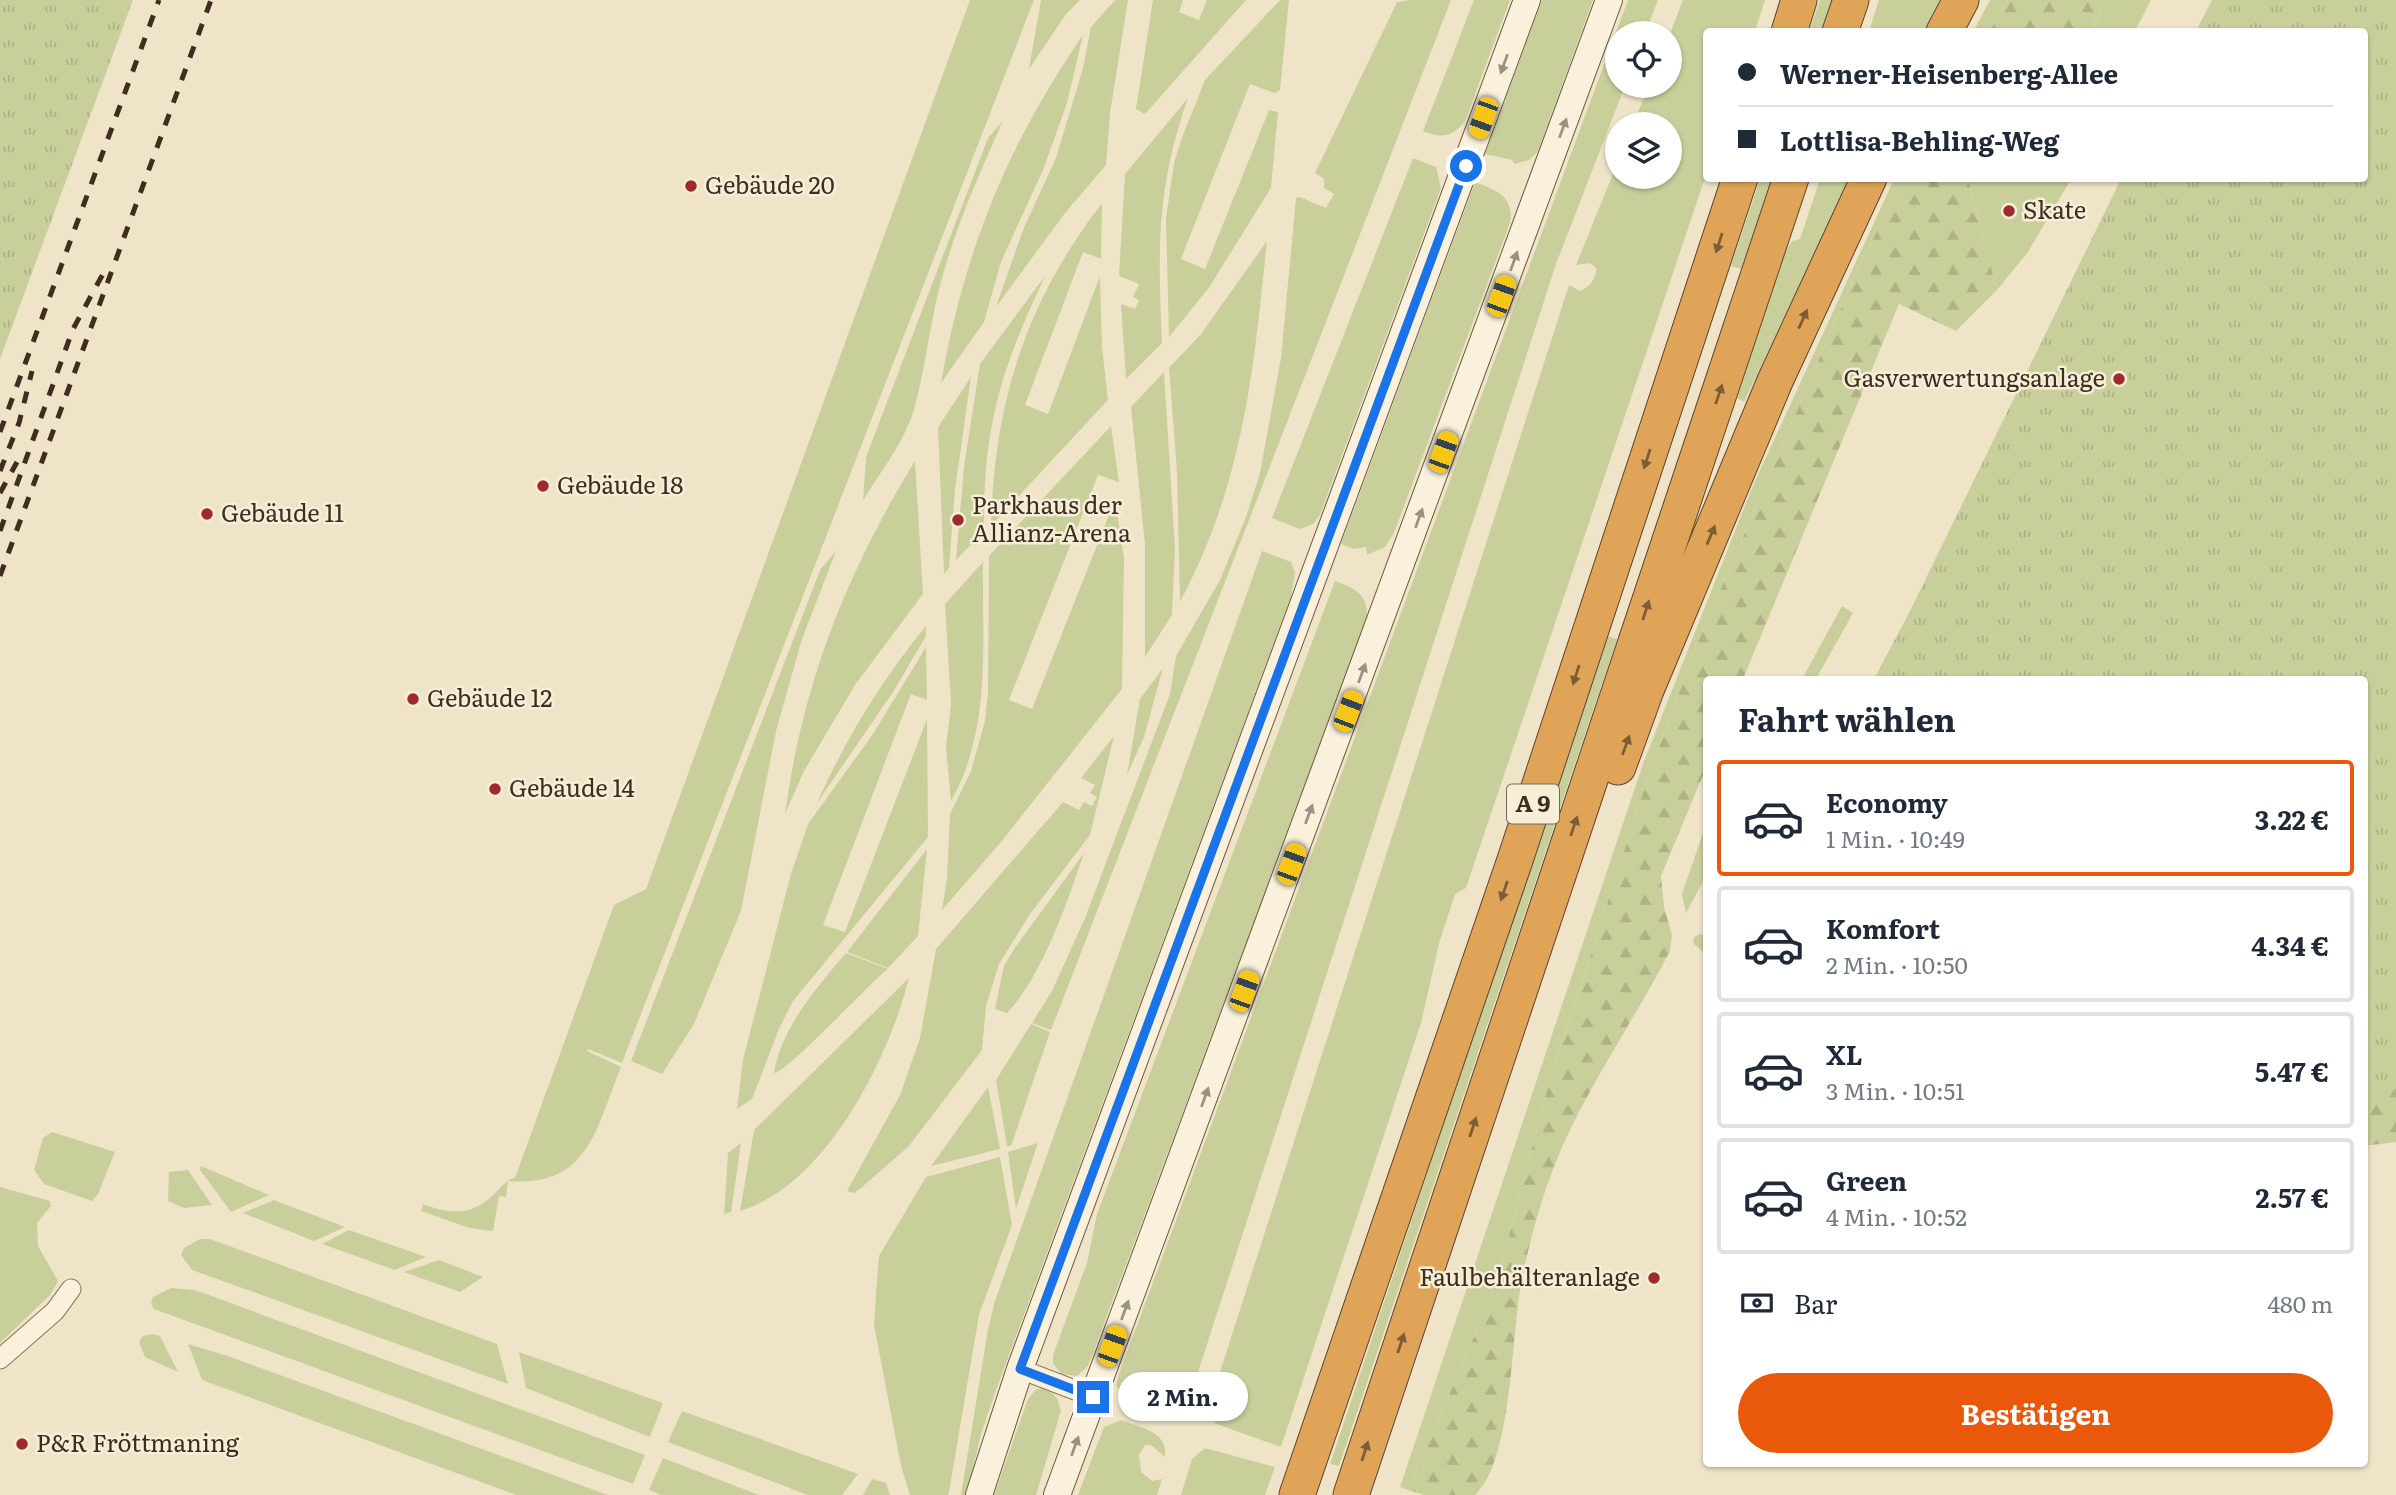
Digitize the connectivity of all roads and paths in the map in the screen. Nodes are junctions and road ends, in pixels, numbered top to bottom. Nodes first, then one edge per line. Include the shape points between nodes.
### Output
1 (1527, 0) edge
2 (1609, 0) edge
3 (1799, 0) edge
4 (1851, 0) edge
5 (1961, 0) edge
6 (1790, 28) edge
7 (1841, 28) edge
8 (1946, 28) edge
9 (1739, 182) edge
10 (1790, 182) edge
11 (1867, 182) edge
12 (1536, 937) junction
13 (71, 1289) dead end
14 (0, 1359) edge
15 (1020, 1369) junction
16 (1093, 1397) junction
17 (979, 1495) edge
18 (1057, 1495) edge
19 (1297, 1495) edge
20 (1351, 1495) edge

1 -> 15 street
16 -> 2 street
3 - 6 highway
4 - 7 highway
5 - 8 highway
9 -> 19 highway, A 9 via 1515,860
12 -> 10 highway, A 9
12 -> 11 highway via 1574,896 1681,605 1775,381
20 -> 12 highway, A 9
13 - 14 street via 55,1311
15 - 16 street
15 - 17 street
18 -> 16 street

